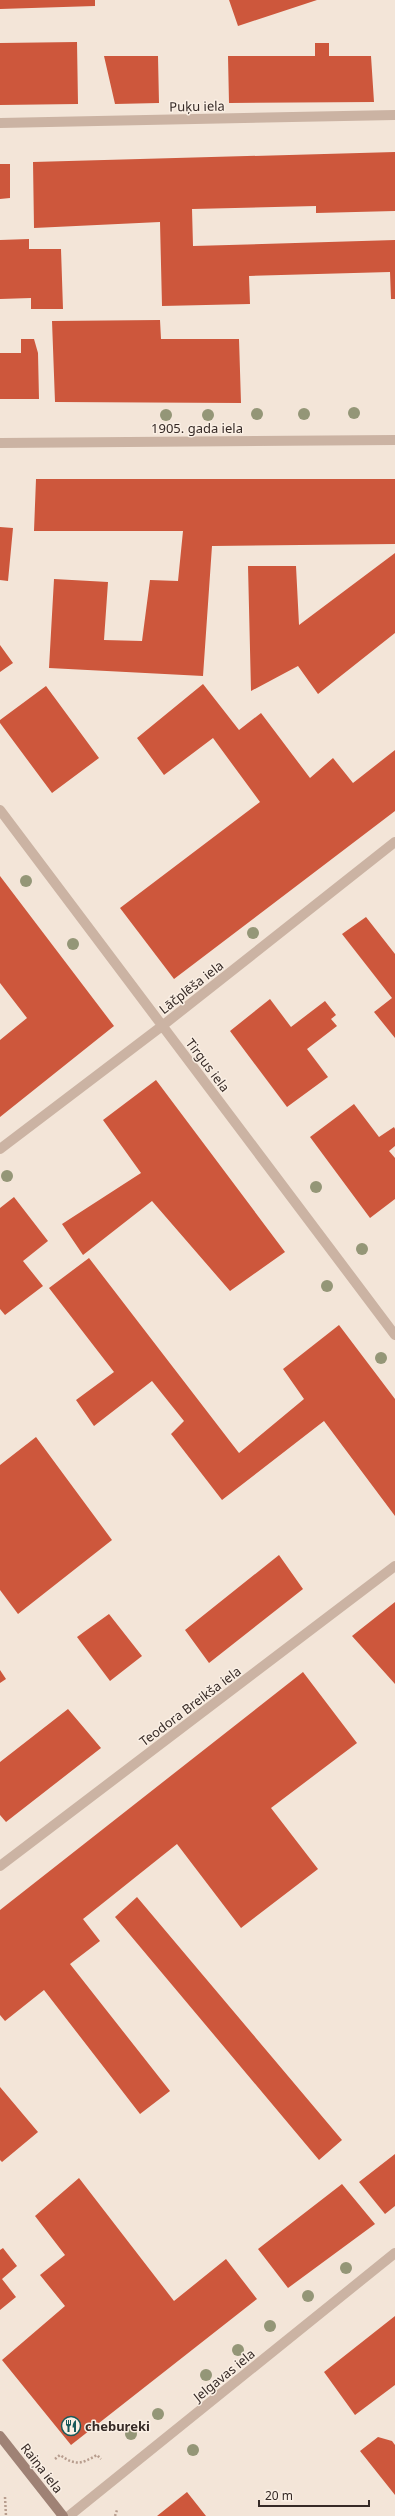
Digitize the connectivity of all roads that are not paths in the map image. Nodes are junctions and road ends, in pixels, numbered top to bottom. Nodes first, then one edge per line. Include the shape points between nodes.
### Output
1 (395, 115) edge
2 (0, 123) edge
3 (395, 440) edge
4 (0, 443) edge
5 (0, 810) edge
6 (395, 842) edge
7 (162, 1026) junction
8 (0, 1149) edge
9 (395, 1335) edge
10 (395, 1566) edge
11 (0, 1866) edge
12 (395, 2254) edge
13 (0, 2436) edge
14 (63, 2516) edge
15 (69, 2516) edge

1 - 2 street, Puķu iela
3 - 4 street, 1905. gada iela
5 - 7 street, Tirgus iela
6 - 7 street, Lāčplēša iela
7 - 8 street, Lāčplēša iela
7 - 9 street, Tirgus iela
10 - 11 street, Teodora Breikša iela
12 - 15 street, Jelgavas iela
13 - 14 main road, Raiņa iela

